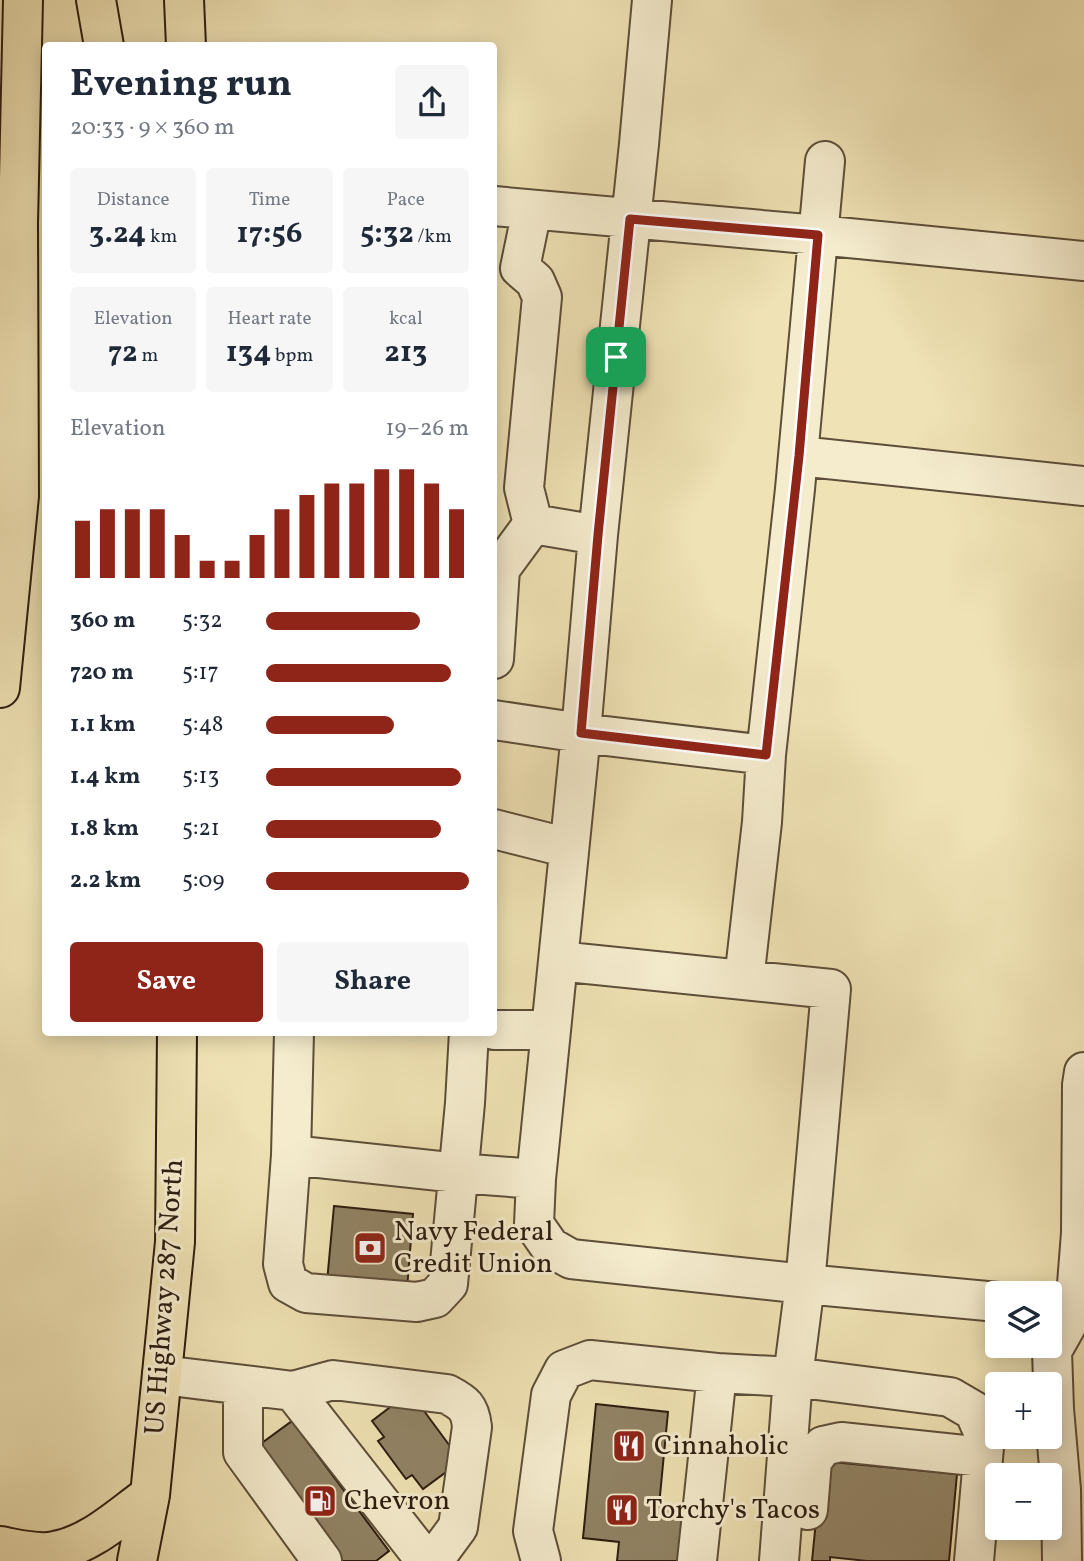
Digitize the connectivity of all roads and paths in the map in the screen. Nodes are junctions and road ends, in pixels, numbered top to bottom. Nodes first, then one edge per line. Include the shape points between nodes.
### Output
1 (23, 0) edge
2 (96, 0) edge
3 (184, 0) edge
4 (652, 0) edge
5 (103, 42) edge
6 (186, 42) edge
7 (825, 161) dead end
8 (497, 206) edge
9 (532, 210) junction
10 (630, 219) junction
11 (818, 235) junction
12 (1084, 261) edge
13 (507, 267) edge
14 (799, 456) junction
15 (509, 486) edge
16 (1084, 486) edge
17 (533, 524) junction
18 (598, 535) junction
19 (497, 569) edge
20 (0, 688) edge
21 (497, 719) edge
22 (581, 733) junction
23 (766, 755) junction
24 (497, 823) edge
25 (569, 848) junction
26 (558, 961) junction
27 (744, 980) junction
28 (497, 1030) edge
29 (550, 1030) junction
30 (177, 1036) edge
31 (294, 1036) edge
32 (469, 1036) edge
33 (1084, 1072) edge
34 (291, 1155) junction
35 (458, 1173) junction
36 (536, 1179) junction
37 (805, 1284) junction
38 (985, 1301) edge
39 (1073, 1315) edge
40 (717, 1373) junction
41 (162, 1375) junction
42 (793, 1377) junction
43 (243, 1385) junction
44 (293, 1391) junction
45 (983, 1457) junction
46 (150, 1495) junction
47 (0, 1546) edge
48 (137, 1561) edge
49 (165, 1561) edge
50 (322, 1561) edge
51 (426, 1561) edge
52 (433, 1561) edge
53 (541, 1561) edge
54 (697, 1561) edge
55 (779, 1561) edge
56 (804, 1561) edge
57 (974, 1561) edge
58 (1062, 1561) edge

1 - 20 main road via 19,496
2 - 5 main road
3 - 6 main road
4 - 10 lane
7 - 11 lane
8 - 9 lane
9 - 10 lane
9 - 13 lane
10 - 11 lane
10 - 18 lane
11 - 12 lane
11 - 14 lane
13 - 15 lane via 535,281 542,297
14 - 16 lane
14 - 23 lane
15 - 17 lane
17 - 18 lane
17 - 19 lane
18 - 22 lane
21 - 22 lane
22 - 23 lane
22 - 25 lane
23 - 27 lane
24 - 25 lane
25 - 26 lane
26 - 27 lane
26 - 29 lane
27 - 37 lane via 831,989
28 - 29 lane
29 - 36 lane
30 - 41 main road, US Highway 287 North via 175,1242
31 - 34 lane
32 - 35 lane
33 - 39 lane via 1081,1233
34 - 35 lane
34 - 35 lane via 283,1264 288,1283 306,1293 417,1302 435,1298 448,1284
35 - 36 lane
36 - 37 lane via 534,1224 550,1247 571,1259
37 - 38 lane
37 - 42 lane
39 - 58 lane via 1052,1351
40 - 42 lane
40 - 53 lane via 590,1360 564,1370 551,1395 533,1531
40 - 54 lane
41 - 43 lane
41 - 46 main road, US Highway 287 North
42 - 45 lane via 950,1397 974,1411 985,1436
42 - 55 lane
43 - 44 lane
43 - 50 lane via 243,1452
44 - 51 lane
44 - 52 lane via 333,1380 447,1394 470,1413 458,1527
45 - 56 lane via 841,1442 823,1446 812,1461
45 - 57 lane
46 - 47 main road via 91,1539 54,1552
46 - 48 main road, US Highway 287 North
46 - 49 main road

